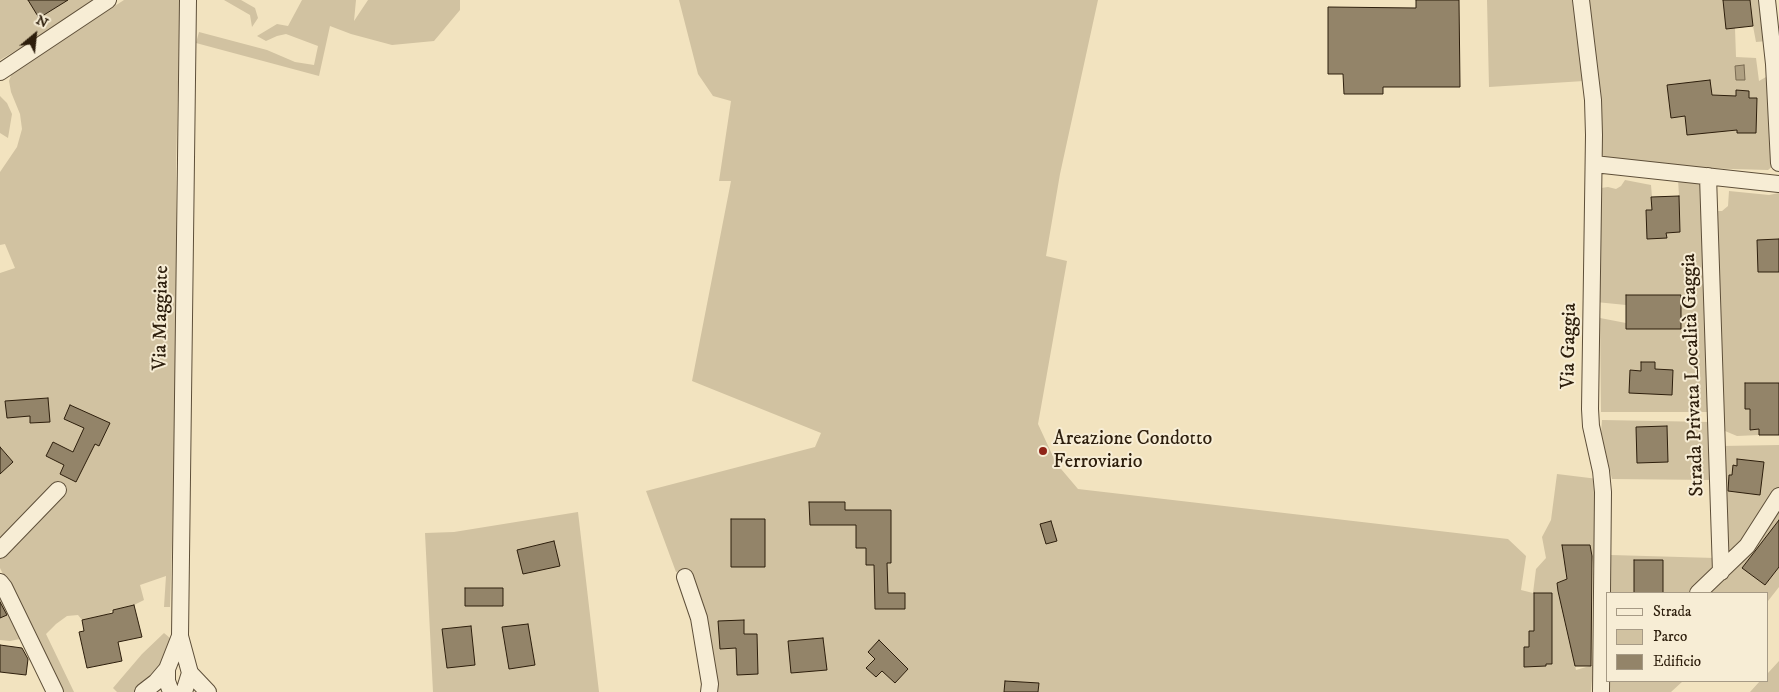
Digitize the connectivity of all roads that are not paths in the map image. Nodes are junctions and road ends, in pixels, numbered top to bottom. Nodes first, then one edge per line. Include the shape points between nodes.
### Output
1 (108, 0) edge
2 (188, 0) edge
3 (1581, 0) edge
4 (1767, 0) edge
5 (0, 72) edge
6 (1779, 163) edge
7 (1594, 164) junction
8 (1708, 176) junction
9 (1779, 184) edge
10 (58, 490) dead end
11 (1779, 496) edge
12 (0, 550) edge
13 (1721, 572) junction
14 (685, 577) dead end
15 (0, 582) edge
16 (1699, 592) edge
17 (180, 636) junction
18 (1605, 656) edge
19 (167, 669) junction
20 (190, 673) junction
21 (55, 692) edge
22 (143, 692) edge
23 (171, 692) edge
24 (184, 692) edge
25 (208, 692) edge
26 (709, 692) edge
27 (1601, 692) edge

1 - 5 street
2 - 17 street, Via Maggiate
3 - 7 street, Via Gaggia via 1593,100
4 - 6 street
7 - 8 street
7 - 18 street, Via Gaggia via 1590,409 1603,492
8 - 9 street
8 - 13 street, Strada Privata Località Gaggia
10 - 12 street
11 - 13 street via 1747,546
13 - 16 street
14 - 26 street via 699,618
15 - 21 street
17 - 19 street, Via Maggiate
17 - 20 street, Via Maggiate
18 - 27 street, Via Gaggia
19 - 22 street, Via Maggiate
19 - 23 street
20 - 24 street
20 - 25 street, Via Maggiate

